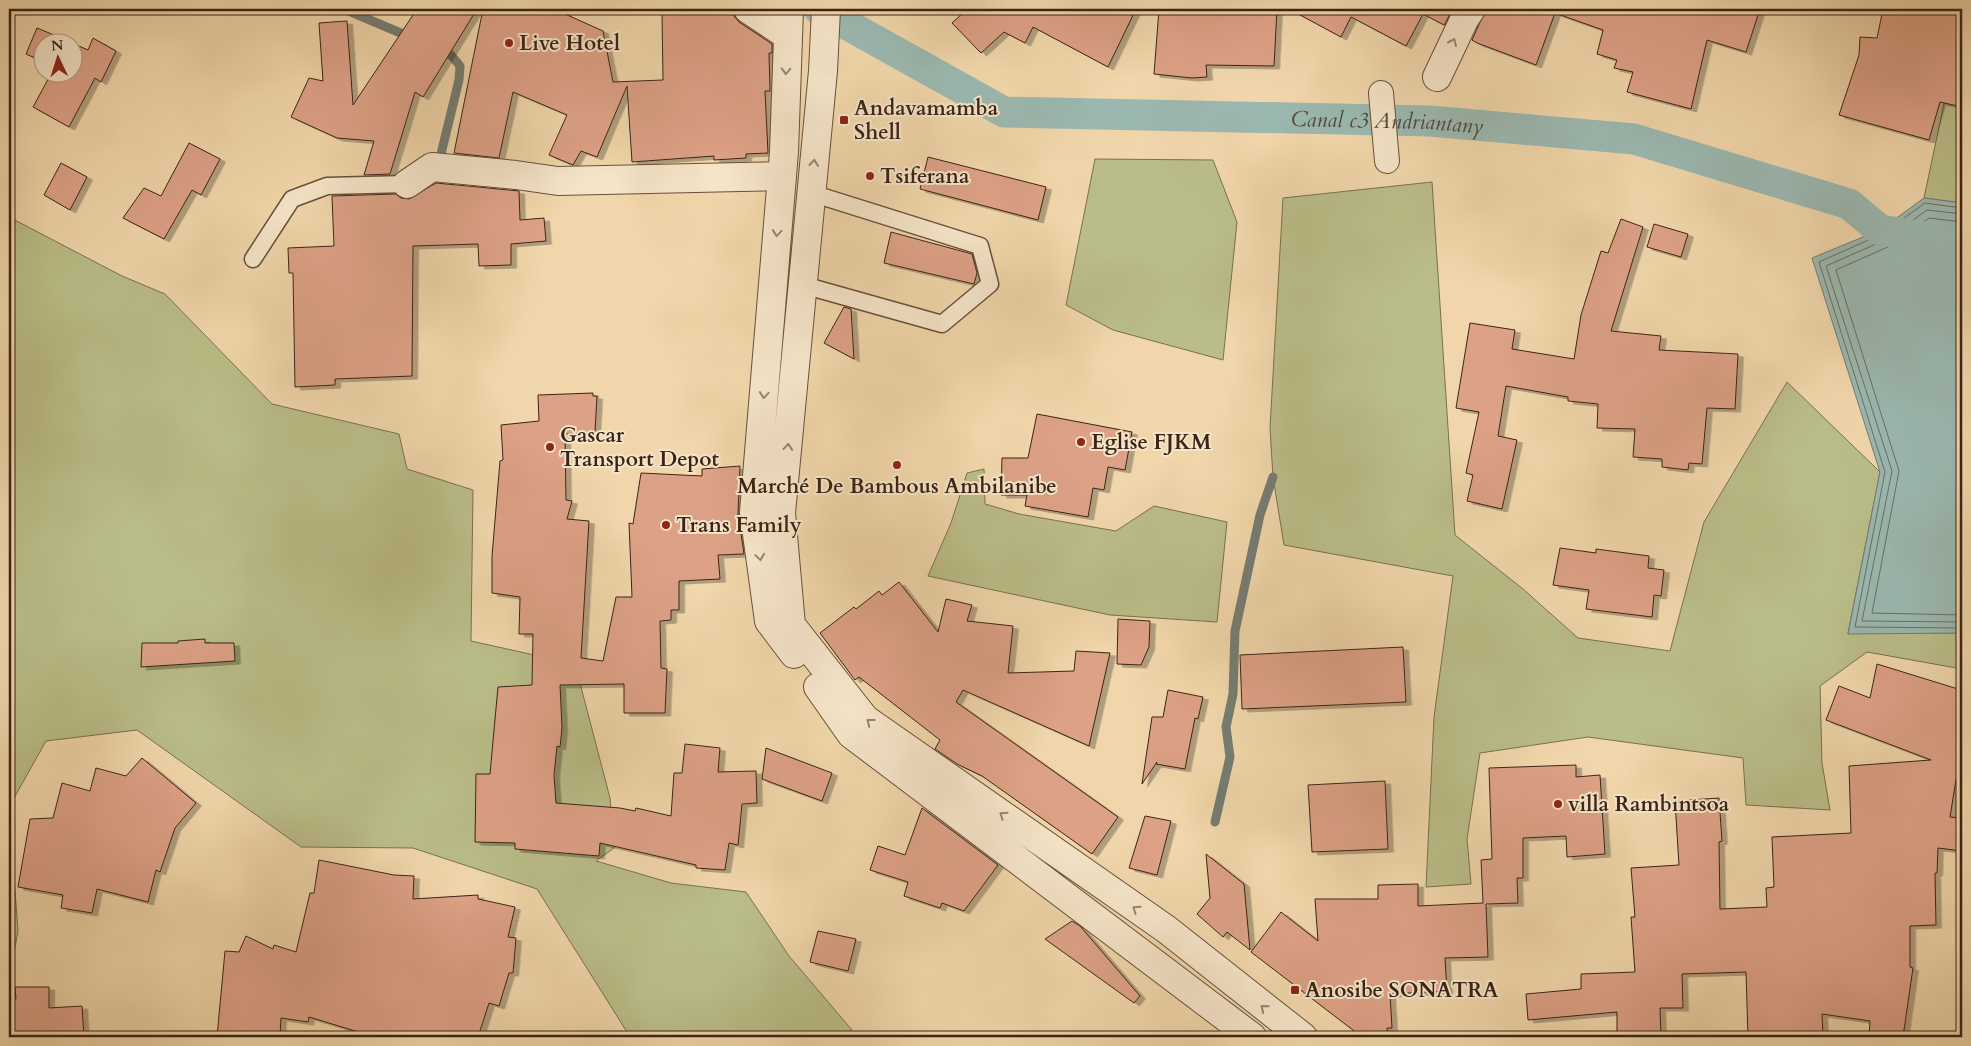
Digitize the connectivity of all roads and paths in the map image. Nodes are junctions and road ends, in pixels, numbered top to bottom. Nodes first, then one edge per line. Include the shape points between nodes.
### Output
1 (748, 9) edge
2 (826, 9) edge
3 (1471, 9) edge
4 (788, 22) edge
5 (1437, 77) dead end
6 (1381, 93) dead end
7 (1387, 161) dead end
8 (782, 176) junction
9 (407, 184) joint
10 (811, 193) junction
11 (253, 259) dead end
12 (803, 285) junction
13 (1252, 1037) edge
14 (1303, 1037) edge

1 - 4 street
10 -> 2 street
5 -> 3 street
4 -> 8 street
6 - 7 street
8 - 9 street via 558,181 432,167
8 -> 13 street via 754,512 769,621 851,734
9 - 11 lane via 326,186 292,199
10 - 12 street
10 - 12 lane via 980,246 990,284 942,324
14 -> 12 street via 1166,929 865,719 791,625 781,513

